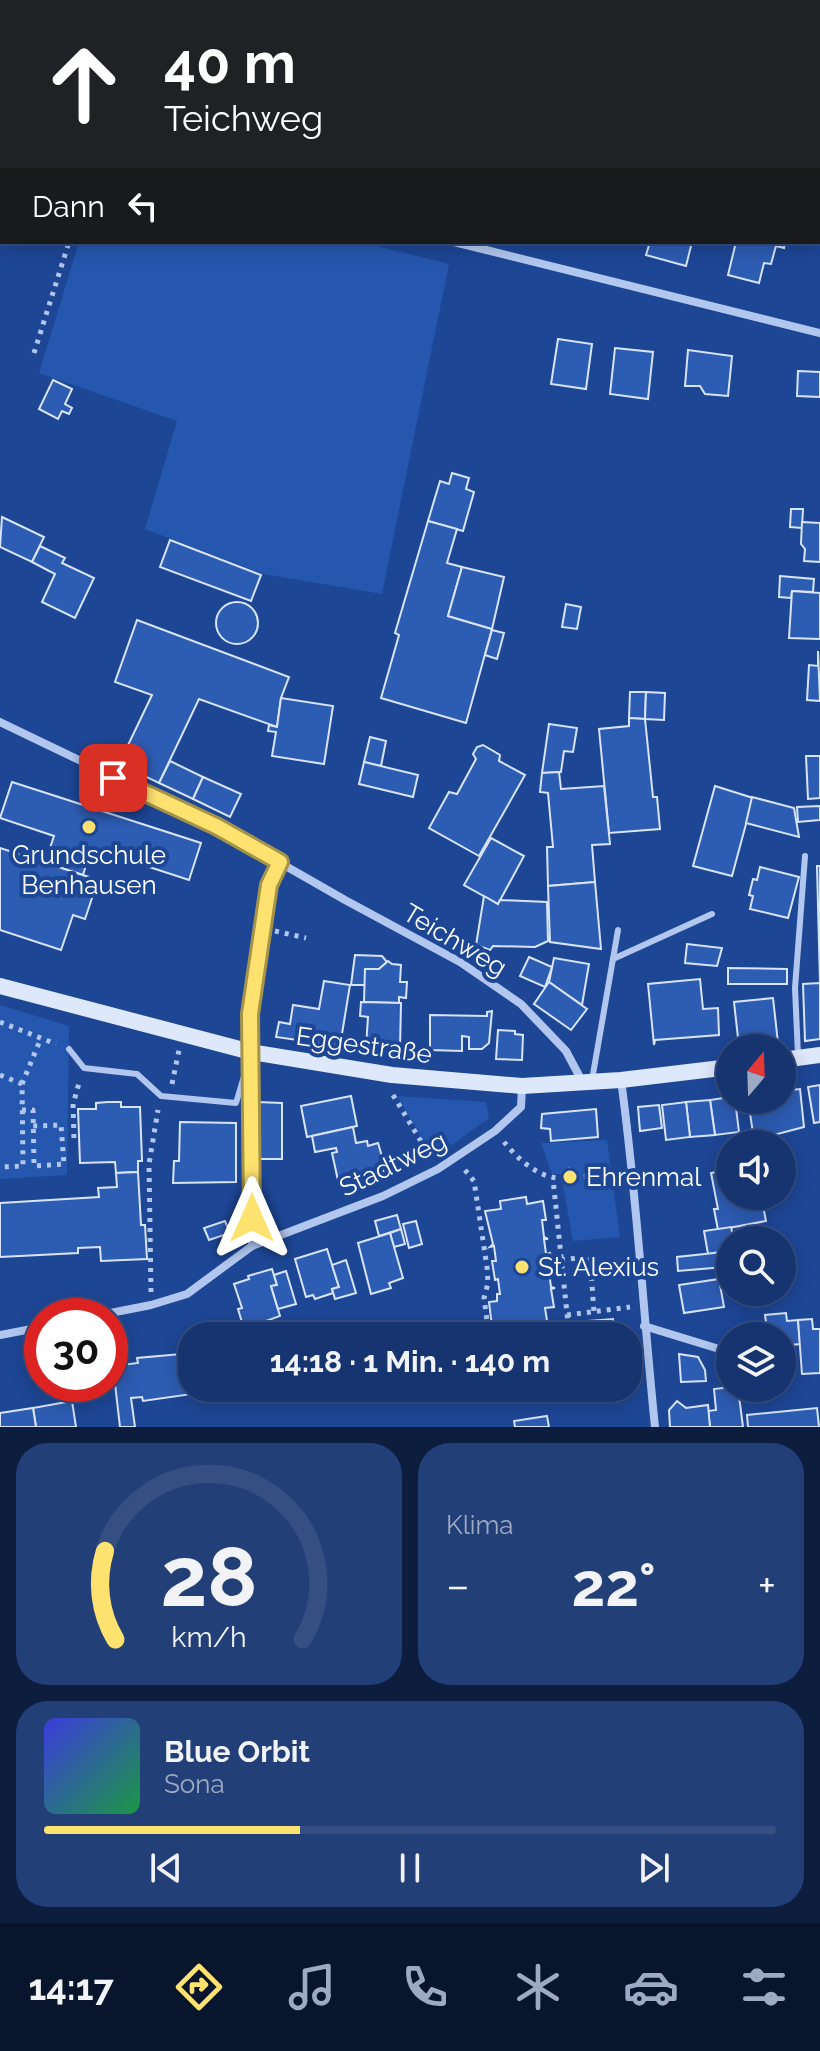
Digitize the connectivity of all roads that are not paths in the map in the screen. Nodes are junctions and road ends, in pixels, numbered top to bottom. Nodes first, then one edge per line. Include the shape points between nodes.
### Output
1 (462, 244) edge
2 (820, 333) edge
3 (0, 722) edge
4 (805, 856) dead end
5 (280, 862) junction
6 (712, 914) dead end
7 (618, 930) dead end
8 (613, 959) junction
9 (0, 986) edge
10 (792, 1034) edge
11 (69, 1049) road end
12 (251, 1052) junction
13 (820, 1055) edge
14 (796, 1058) edge
15 (716, 1069) edge
16 (621, 1080) junction
17 (588, 1082) junction
18 (522, 1086) junction
19 (252, 1246) junction
20 (128, 1310) edge
21 (644, 1326) junction
22 (24, 1330) edge
23 (0, 1335) edge
24 (716, 1348) edge
25 (655, 1427) edge

1 - 2 street
3 - 5 street, Teichweg
4 - 10 lane
5 - 12 street via 269,885 262,928 250,1014
5 - 17 street, Teichweg via 460,962 521,1004
6 - 8 lane
7 - 8 lane
8 - 17 lane
9 - 12 main road, Eggestraße
11 - 12 lane via 84,1068 137,1074 161,1096 236,1103
12 - 18 main road, Eggestraße via 392,1075
12 - 19 street
13 - 14 main road
15 - 16 main road, Eggestraße
16 - 17 main road, Eggestraße
16 - 21 street via 634,1173
17 - 18 main road, Eggestraße
18 - 19 street, Stadtweg via 521,1107 438,1169
19 - 20 street, Stadtweg via 187,1294
21 - 24 street
21 - 25 street
22 - 23 street

